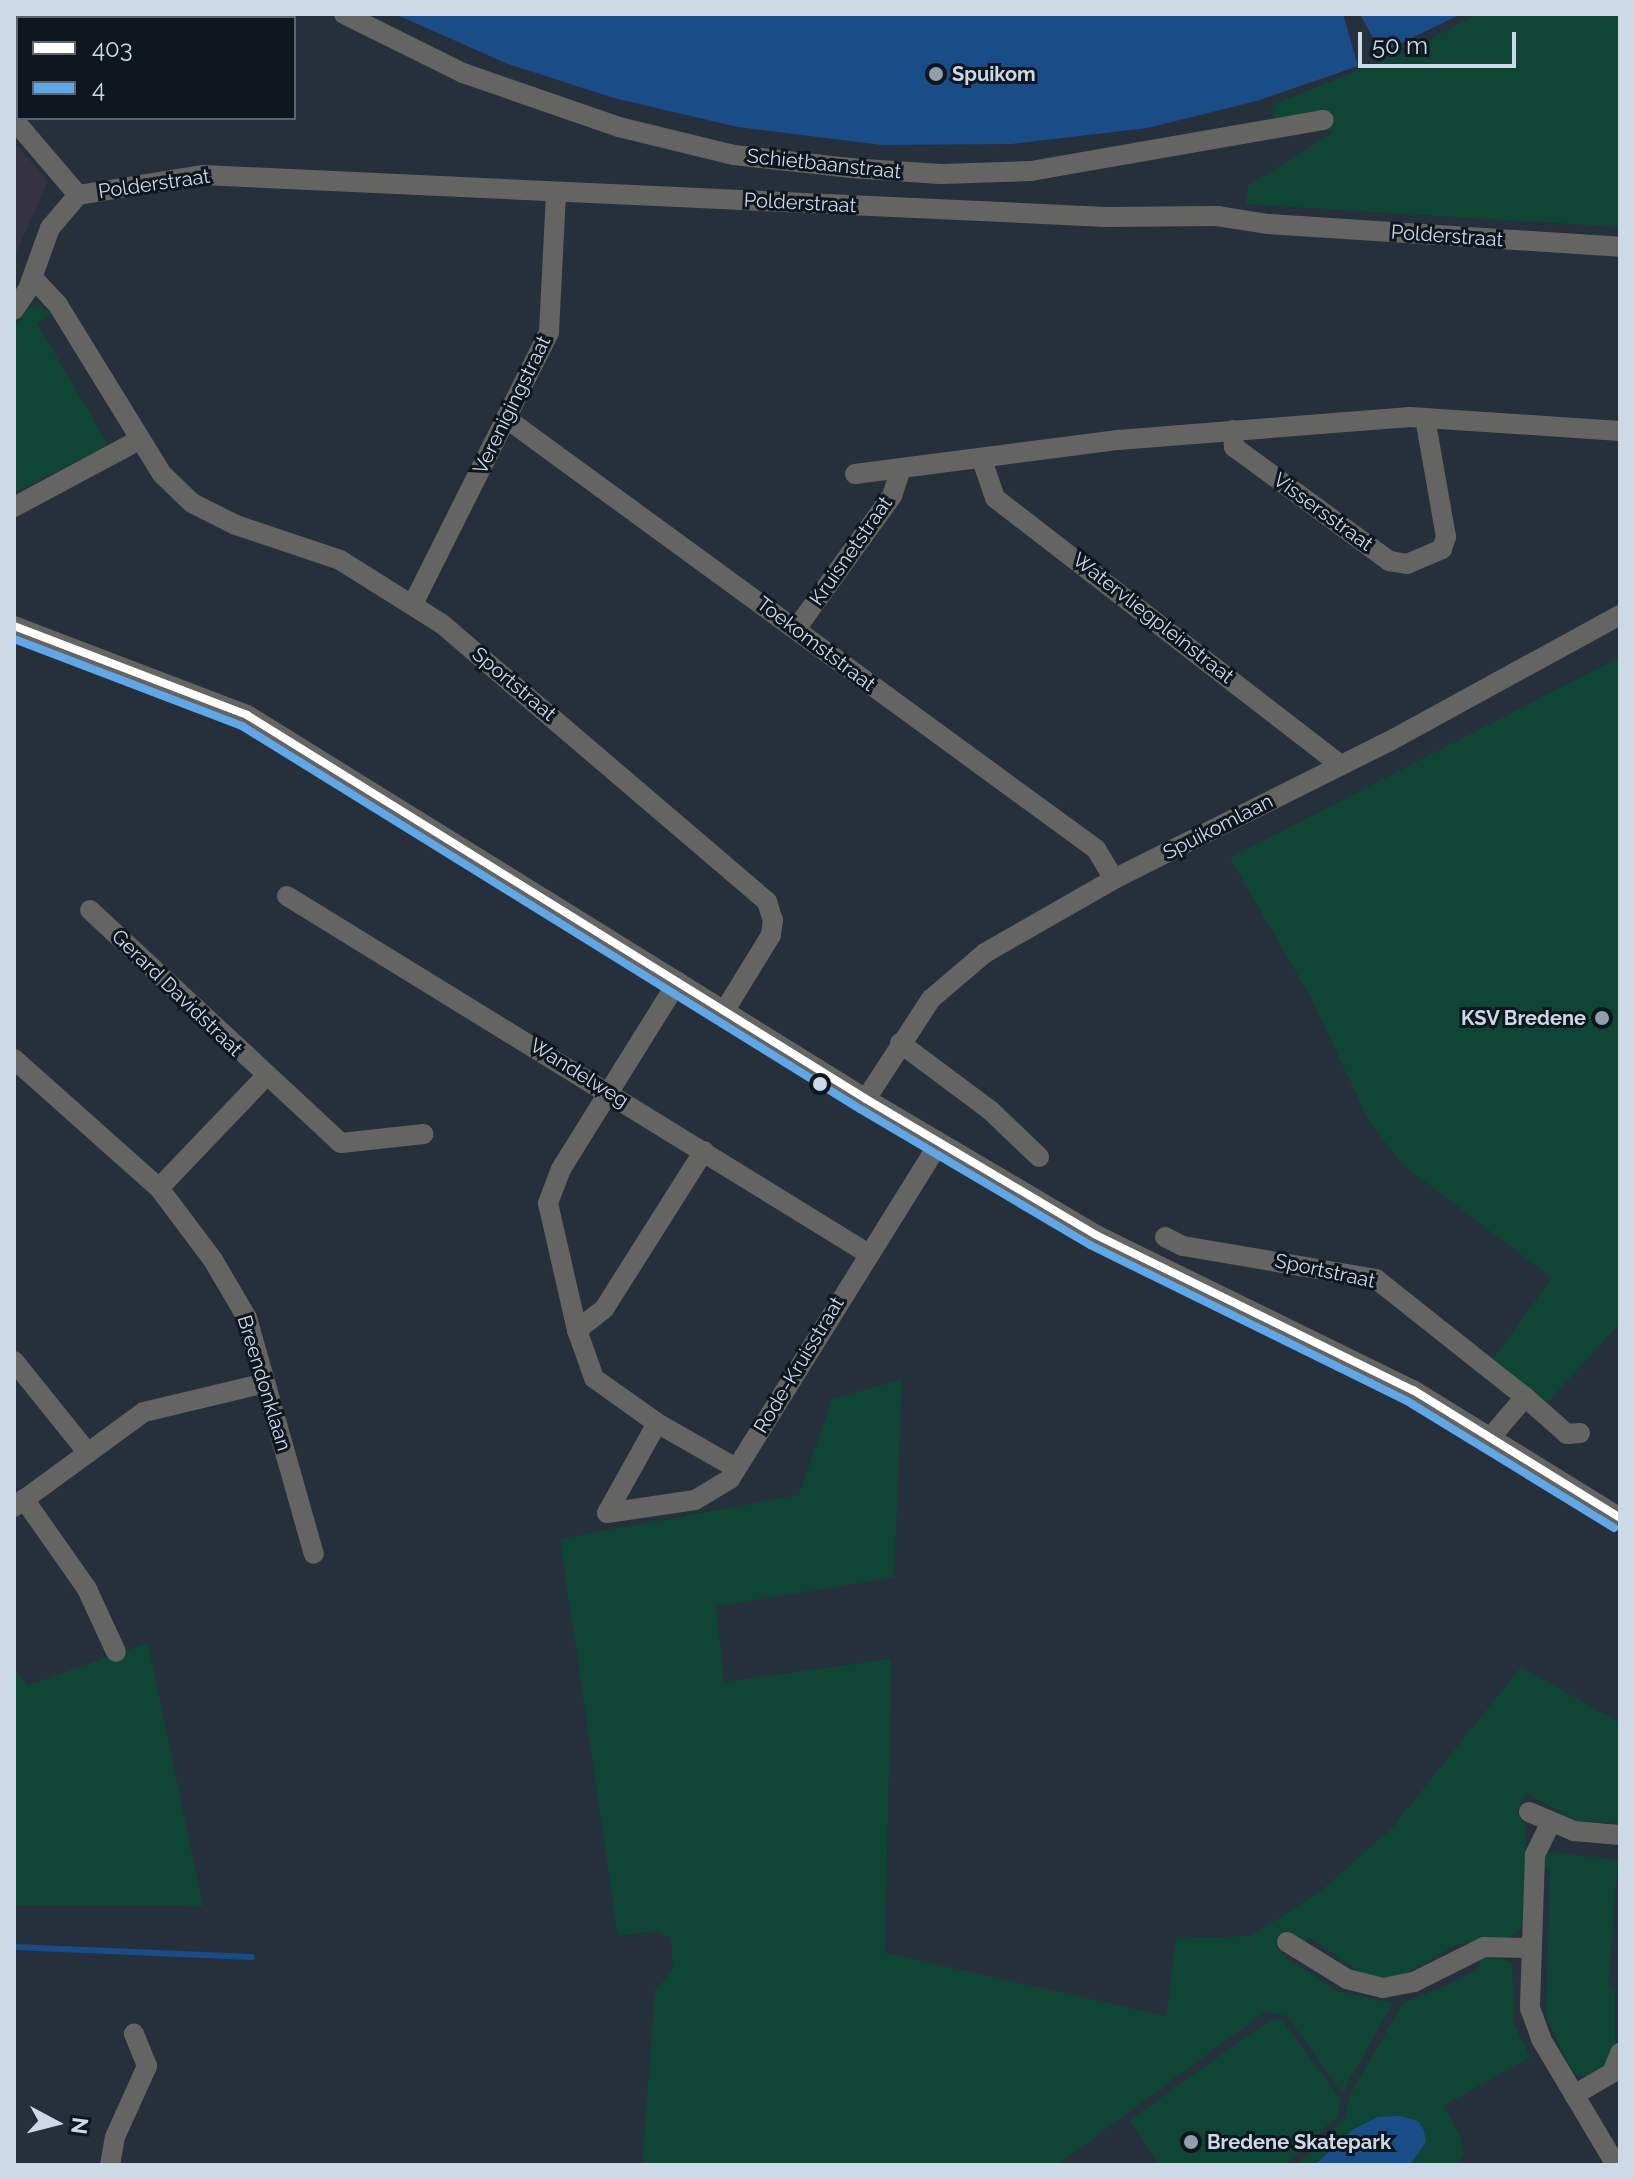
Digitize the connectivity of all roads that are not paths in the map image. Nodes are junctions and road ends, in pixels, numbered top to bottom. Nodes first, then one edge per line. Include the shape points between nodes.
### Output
1 (344, 14) edge
2 (14, 120) edge
3 (1324, 120) dead end
4 (556, 192) junction
5 (78, 195) junction
6 (1620, 247) edge
7 (33, 278) junction
8 (14, 310) edge
9 (1425, 418) junction
10 (507, 419) junction
11 (1233, 430) junction
12 (1620, 431) edge
13 (139, 440) junction
14 (982, 460) junction
15 (901, 469) junction
16 (855, 474) dead end
17 (14, 507) edge
18 (413, 604) junction
19 (1620, 615) edge
20 (14, 626) edge
21 (796, 629) junction
22 (1341, 765) junction
23 (1114, 879) junction
24 (287, 896) dead end
25 (90, 910) dead end
26 (678, 981) junction
27 (725, 1010) junction
28 (900, 1043) junction
29 (14, 1059) edge
30 (265, 1077) junction
31 (608, 1092) junction
32 (866, 1099) junction
33 (424, 1134) dead end
34 (939, 1143) junction
35 (704, 1151) junction
36 (1039, 1157) dead end
37 (159, 1188) junction
38 (867, 1253) junction
39 (1169, 1273) junction
40 (577, 1330) junction
41 (14, 1361) edge
42 (266, 1383) junction
43 (1525, 1397) junction
44 (657, 1423) junction
45 (1580, 1433) dead end
46 (1491, 1437) junction
47 (88, 1453) junction
48 (736, 1468) junction
49 (19, 1503) edge
50 (1620, 1518) edge
51 (314, 1554) dead end
52 (116, 1652) dead end
53 (1529, 1812) dead end
54 (1551, 1822) junction
55 (1620, 1835) edge
56 (1287, 1942) dead end
57 (1530, 1948) junction
58 (134, 2033) dead end
59 (1620, 2053) edge
60 (1574, 2095) junction
61 (110, 2165) edge
62 (1616, 2165) edge

1 - 3 street, Schietbaanstraat via 463,73 619,127 734,155 849,168 941,174 1031,171
2 - 5 street
4 - 5 street, Polderstraat via 203,175
4 - 6 street, Polderstraat via 1106,217 1217,216 1268,224
4 - 10 street, Verenigingstraat via 549,332
5 - 7 street, Polderstraat via 50,228
7 - 8 street, Polderstraat
7 - 13 street, Sportstraat via 58,305
9 - 11 street
9 - 11 street, Vissersstraat via 1446,537 1442,549 1407,564 1389,561 1234,447
9 - 12 street
10 - 18 street, Verenigingstraat
10 - 21 street, Toekomststraat
11 - 14 street
13 - 17 street
13 - 18 street, Sportstraat via 162,474 202,509 322,552
14 - 15 street
14 - 22 street, Watervliegpleinstraat via 995,498
15 - 16 street
15 - 21 street, Kruisnetstraat via 892,496
18 - 27 street, Sportstraat via 767,902 771,935
19 - 22 street, Spuikomlaan
20 - 26 street via 247,715
21 - 23 street, Toekomststraat via 1096,849
22 - 23 street, Spuikomlaan
23 - 28 street, Spuikomlaan via 985,953 931,999
24 - 31 street, Wandelweg
25 - 30 street, Gerard Davidstraat
26 - 27 street
26 - 31 street
27 - 32 street
28 - 32 street, Spuikomlaan
28 - 36 street via 990,1110
29 - 37 street, Breendonklaan
30 - 33 street, Gerard Davidstraat via 341,1143
30 - 37 street
31 - 35 street, Wandelweg
31 - 40 street via 561,1169 548,1203
32 - 34 street
34 - 38 street, Rode-Kruisstraat
34 - 39 street
35 - 38 street, Wandelweg
35 - 40 street via 604,1309
37 - 42 street, Breendonklaan via 213,1260 247,1318
38 - 48 street, Rode-Kruisstraat
39 - 43 street, Sportstraat via 1174,1242 1376,1279
39 - 46 street via 1326,1344
40 - 44 street via 594,1378
41 - 47 street
42 - 47 street via 144,1412
42 - 51 street, Breendonklaan
43 - 45 street, Sportstraat via 1567,1434
43 - 46 street
44 - 48 street
44 - 48 street, Rode-Kruisstraat via 607,1513 695,1500 723,1485
46 - 50 street
47 - 49 street
49 - 52 street via 87,1589
53 - 54 street
54 - 55 street via 1591,1835
54 - 57 street via 1535,1855
56 - 57 street via 1354,1982 1383,1988 1414,1982 1484,1947
57 - 60 street via 1534,2022
58 - 61 street via 147,2066 115,2137
59 - 60 street via 1612,2073
60 - 62 street

